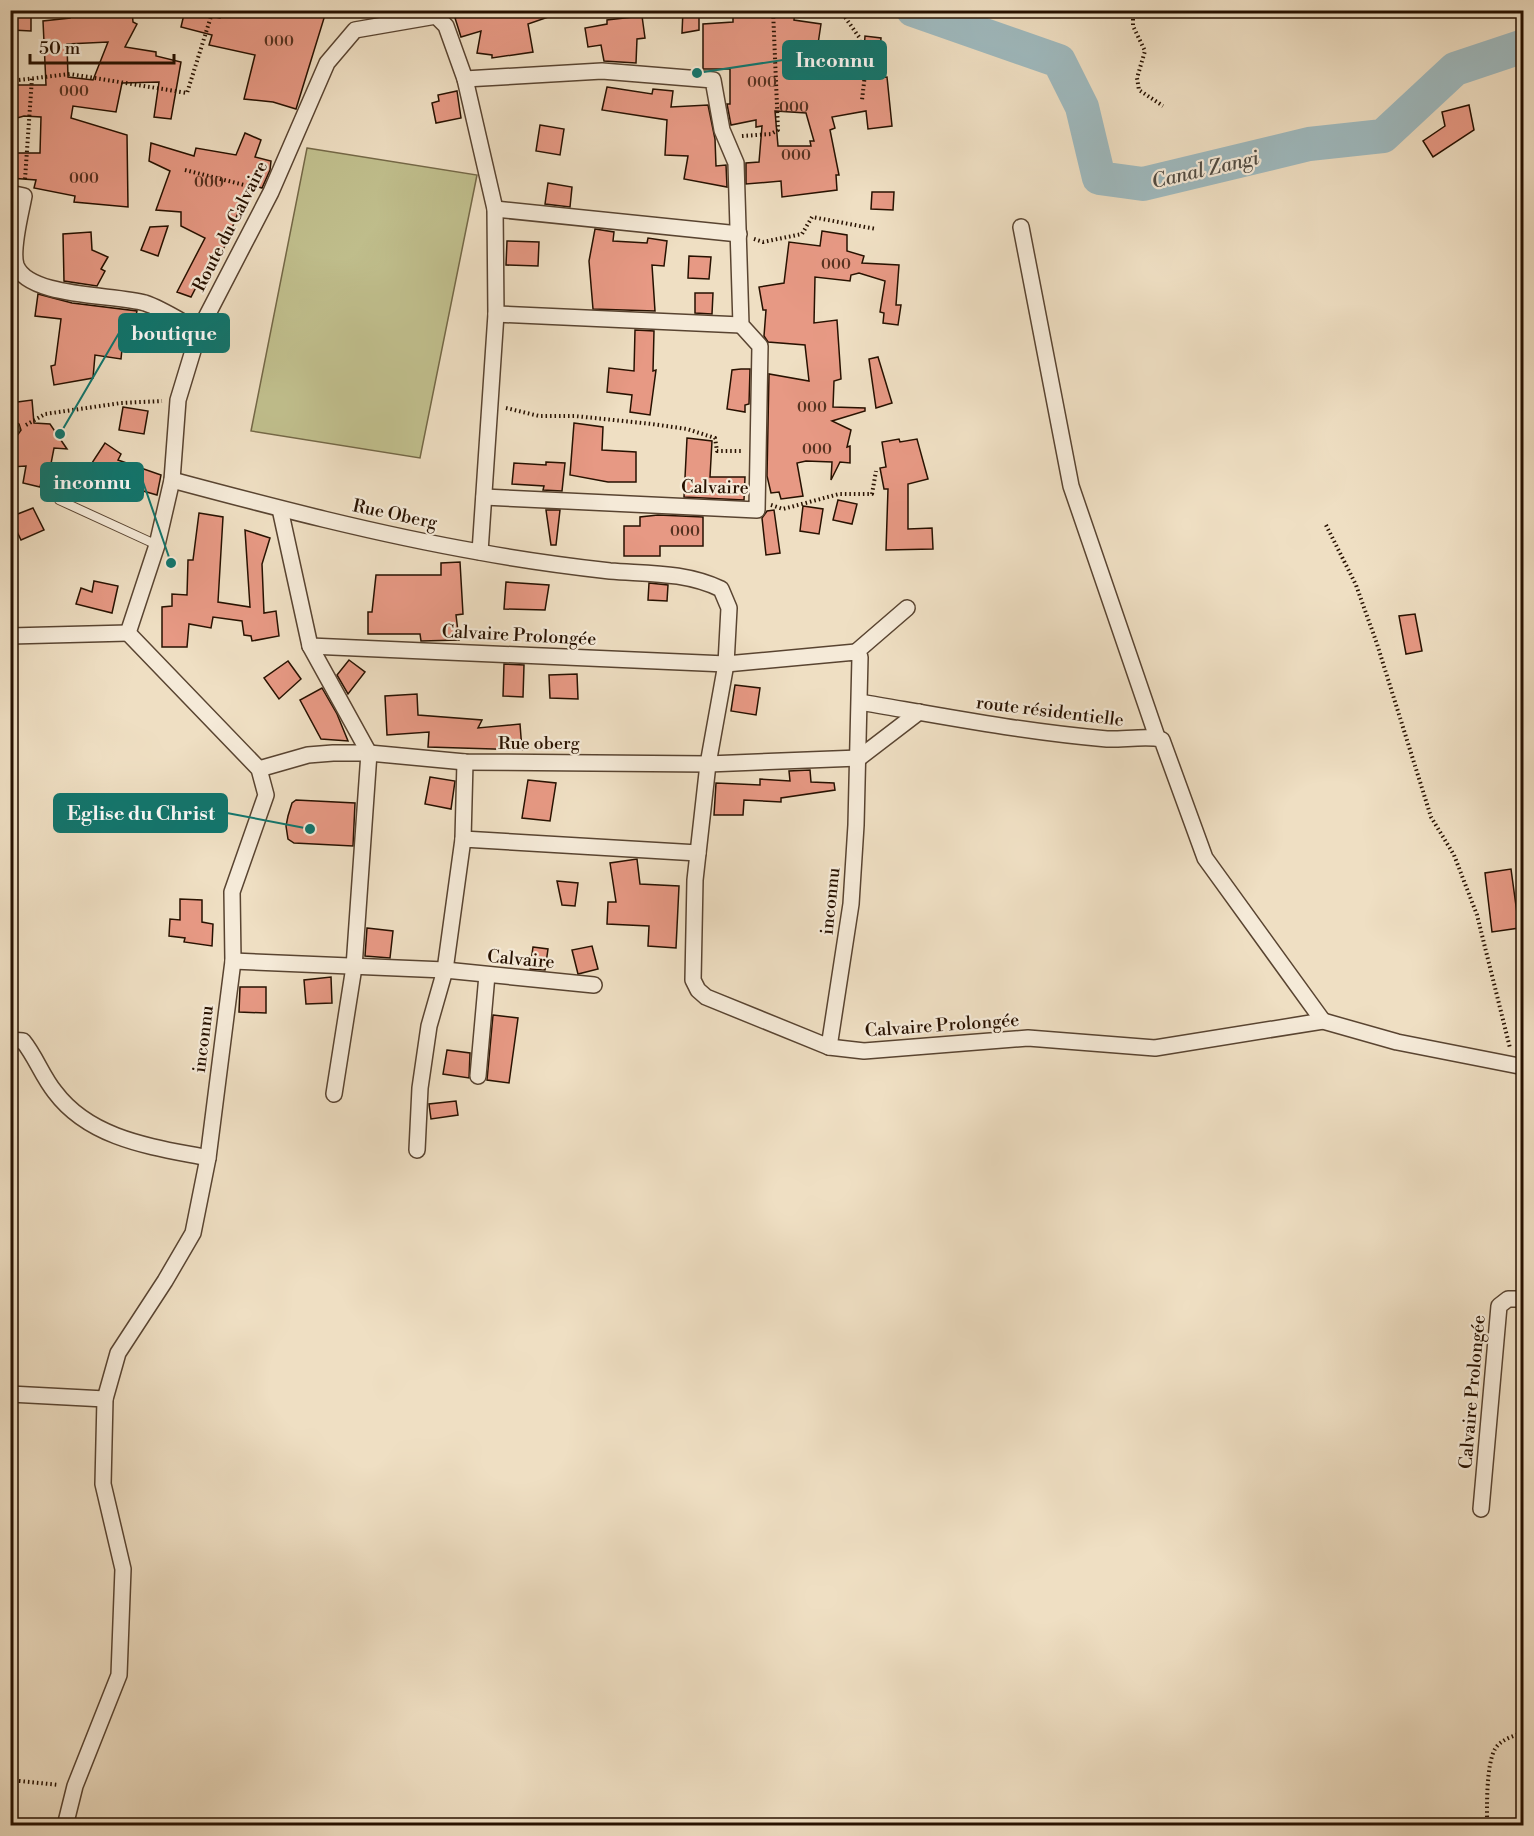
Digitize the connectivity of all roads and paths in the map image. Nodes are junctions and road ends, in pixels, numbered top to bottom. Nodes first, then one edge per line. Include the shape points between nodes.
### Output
1 (213, 10) edge
2 (773, 10) edge
3 (840, 10) edge
4 (1133, 10) edge
5 (436, 13) edge
6 (32, 78) junction
7 (465, 79) junction
8 (10, 81) edge
9 (862, 100) dead end
10 (1163, 106) dead end
11 (729, 144) junction
12 (184, 170) dead end
13 (271, 192) junction
14 (17, 195) edge
15 (495, 208) junction
16 (1021, 227) dead end
17 (876, 229) dead end
18 (739, 234) junction
19 (496, 314) junction
20 (741, 325) junction
21 (199, 330) junction
22 (178, 400) junction
23 (492, 404) junction
24 (11, 429) edge
25 (758, 458) junction
26 (876, 471) dead end
27 (172, 480) junction
28 (484, 497) junction
29 (757, 499) junction
30 (59, 500) dead end
31 (280, 509) junction
32 (1326, 525) dead end
33 (157, 545) junction
34 (480, 552) junction
35 (612, 571) joint
36 (907, 608) dead end
37 (128, 633) junction
38 (10, 636) edge
39 (310, 646) junction
40 (856, 652) junction
41 (726, 664) junction
42 (860, 702) junction
43 (919, 712) junction
44 (1156, 737) junction
45 (369, 753) junction
46 (859, 758) junction
47 (465, 762) junction
48 (708, 764) junction
49 (259, 769) junction
50 (464, 838) junction
51 (698, 853) junction
52 (233, 961) junction
53 (354, 967) junction
54 (445, 970) junction
55 (487, 975) junction
56 (594, 985) dead end
57 (1323, 1022) junction
58 (10, 1040) edge
59 (829, 1047) junction
60 (1519, 1066) edge
61 (478, 1076) dead end
62 (334, 1094) dead end
63 (417, 1150) dead end
64 (208, 1158) junction
65 (1524, 1299) edge
66 (10, 1394) edge
67 (105, 1399) junction
68 (1481, 1509) dead end
69 (1524, 1732) edge
70 (10, 1780) edge
71 (75, 1786) junction
72 (65, 1826) edge
73 (1486, 1826) edge

1 - 6 path via 187,93 70,74
2 - 11 path via 778,130 739,136
3 - 9 path via 859,37 866,74
4 - 10 path via 1133,26 1144,51 1137,78 1139,90
5 - 7 street via 446,26
5 - 13 street, Route du Calvaire via 355,30 327,63
6 - 8 path
6 - 14 path
7 - 11 street via 602,72 713,80 722,130
7 - 15 street
11 - 18 street via 736,163
12 - 13 path
13 - 21 street, Route du Calvaire
14 - 21 street via 15,263 21,273 44,287 145,303
15 - 18 street
15 - 19 street
16 - 44 street via 1071,486
17 - 18 path via 812,218 802,234 763,242
18 - 20 street
19 - 20 street
19 - 23 street
20 - 25 street, Calvaire via 760,346
21 - 22 street, Route du Calvaire
22 - 24 path via 121,402 45,414
22 - 27 street, Route du Calvaire
23 - 25 path via 539,416 575,416 687,429 715,438 717,450 743,451
23 - 28 street
25 - 29 street, Calvaire
26 - 29 path via 872,494 839,494 783,509
27 - 31 street, Rue Oberg
27 - 33 street, Route du Calvaire
28 - 29 street, Calvaire via 756,510
28 - 34 street
30 - 33 lane
31 - 34 street, Rue Oberg
31 - 39 street
32 - 60 path via 1356,585 1431,817 1454,855 1477,915
33 - 37 street, Route du Calvaire
34 - 35 street, Rue Oberg
35 - 41 street, Calvaire Prolongée via 672,574 721,589 729,608
36 - 40 street
37 - 38 street
37 - 49 street
39 - 41 street, Calvaire Prolongée
39 - 45 street
40 - 41 street
40 - 42 street, inconnu via 860,657
41 - 48 street, Calvaire Prolongée
42 - 43 street, route résidentielle
42 - 46 street, inconnu
43 - 44 street, route résidentielle via 1054,735 1126,741
43 - 46 street
44 - 57 street via 1162,740 1205,858
45 - 47 street, Rue oberg
45 - 49 street via 308,755
45 - 53 street
46 - 48 street
46 - 59 street, inconnu via 851,904
47 - 48 street, Rue oberg
47 - 50 street
48 - 51 street, Calvaire Prolongée
49 - 52 street, inconnu via 266,795 232,892
50 - 51 street
50 - 54 street
51 - 59 street, Calvaire Prolongée via 693,980 698,990 706,997
52 - 53 street
52 - 64 street, inconnu
53 - 54 street, Calvaire
53 - 62 street
54 - 55 street, Calvaire
54 - 63 street via 429,1026
55 - 56 street, Calvaire
55 - 61 street
57 - 59 street, Calvaire Prolongée via 1155,1048 1028,1038 864,1052
57 - 60 street, Calvaire Prolongée
58 - 64 street via 23,1041 55,1092 76,1115 122,1140
64 - 67 street, inconnu via 193,1233 118,1353
65 - 68 street, Calvaire Prolongée via 1508,1299 1499,1306
66 - 67 street
67 - 71 street, inconnu via 103,1484 123,1569 120,1675
69 - 73 path via 1506,1739 1495,1749
70 - 71 path
71 - 72 street, inconnu

